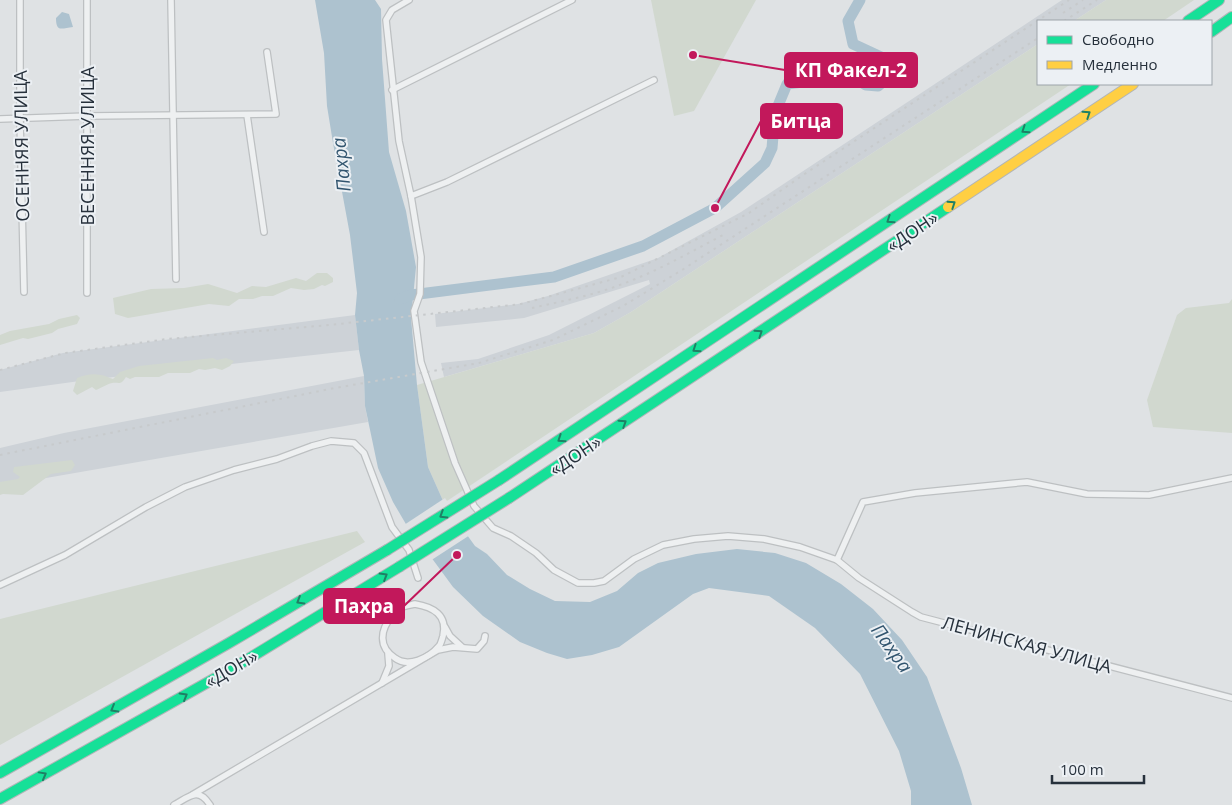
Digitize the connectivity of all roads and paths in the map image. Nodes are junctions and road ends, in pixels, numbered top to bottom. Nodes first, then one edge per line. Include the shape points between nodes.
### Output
1 (20, 0) edge
2 (87, 0) edge
3 (170, 0) edge
4 (409, 0) edge
5 (572, 0) edge
6 (1219, 0) edge
7 (1232, 17) edge
8 (1189, 20) edge
9 (1212, 31) edge
10 (267, 52) dead end
11 (654, 80) dead end
12 (1092, 85) edge
13 (1131, 85) edge
14 (392, 90) junction
15 (173, 115) junction
16 (247, 115) junction
17 (88, 116) junction
18 (0, 119) edge
19 (20, 119) junction
20 (411, 196) junction
21 (264, 232) dead end
22 (176, 279) dead end
23 (24, 292) dead end
24 (87, 292) dead end
25 (1232, 478) edge
26 (836, 560) junction
27 (418, 578) dead end
28 (0, 585) edge
29 (445, 627) junction
30 (485, 636) dead end
31 (462, 647) junction
32 (388, 654) junction
33 (425, 658) junction
34 (382, 683) junction
35 (1232, 698) edge
36 (0, 773) edge
37 (192, 795) junction
38 (0, 799) edge
39 (174, 805) edge
40 (210, 805) edge

1 - 19 street, ОСЕННЯЯ УЛИЦА
2 - 17 street, ВЕСЕННЯЯ УЛИЦА
3 - 15 street
4 - 14 street, ЛЕНИНСКАЯ УЛИЦА via 392,10 386,20
5 - 14 street
6 - 8 highway
7 - 9 highway
10 - 16 street via 276,114
11 - 20 street via 447,182
12 -> 36 highway, «ДОН», bridge via 500,480 229,643
38 -> 13 highway, «ДОН», bridge via 235,667 509,498
14 - 20 street, ЛЕНИНСКАЯ УЛИЦА
15 - 16 street
15 - 17 street
15 - 22 street
16 - 21 street
17 - 19 street
17 - 24 street, ВЕСЕННЯЯ УЛИЦА
18 - 19 street
19 - 23 street, ОСЕННЯЯ УЛИЦА
20 - 26 street, ЛЕНИНСКАЯ УЛИЦА via 421,257 420,294 414,311 421,362 455,462 474,506 493,528 511,536 554,570 578,583 604,581 634,559 663,545 694,539 728,536 764,540 800,547
25 - 26 street via 1149,496 1088,494 1026,482 915,493 863,502
26 - 35 street, ЛЕНИНСКАЯ УЛИЦА via 921,617
27 - 28 street via 409,550 392,527 364,453 354,443 332,441 185,487 65,555
29 - 31 street
29 - 32 street via 440,615 429,606 415,604 400,608 387,622 382,636
29 - 33 street via 440,646
30 - 31 street via 477,649
31 - 33 street via 438,650
32 - 33 street via 398,661 413,662
32 - 34 street via 389,666
33 - 34 street
34 - 37 street
37 - 39 street
37 - 40 street via 203,795

